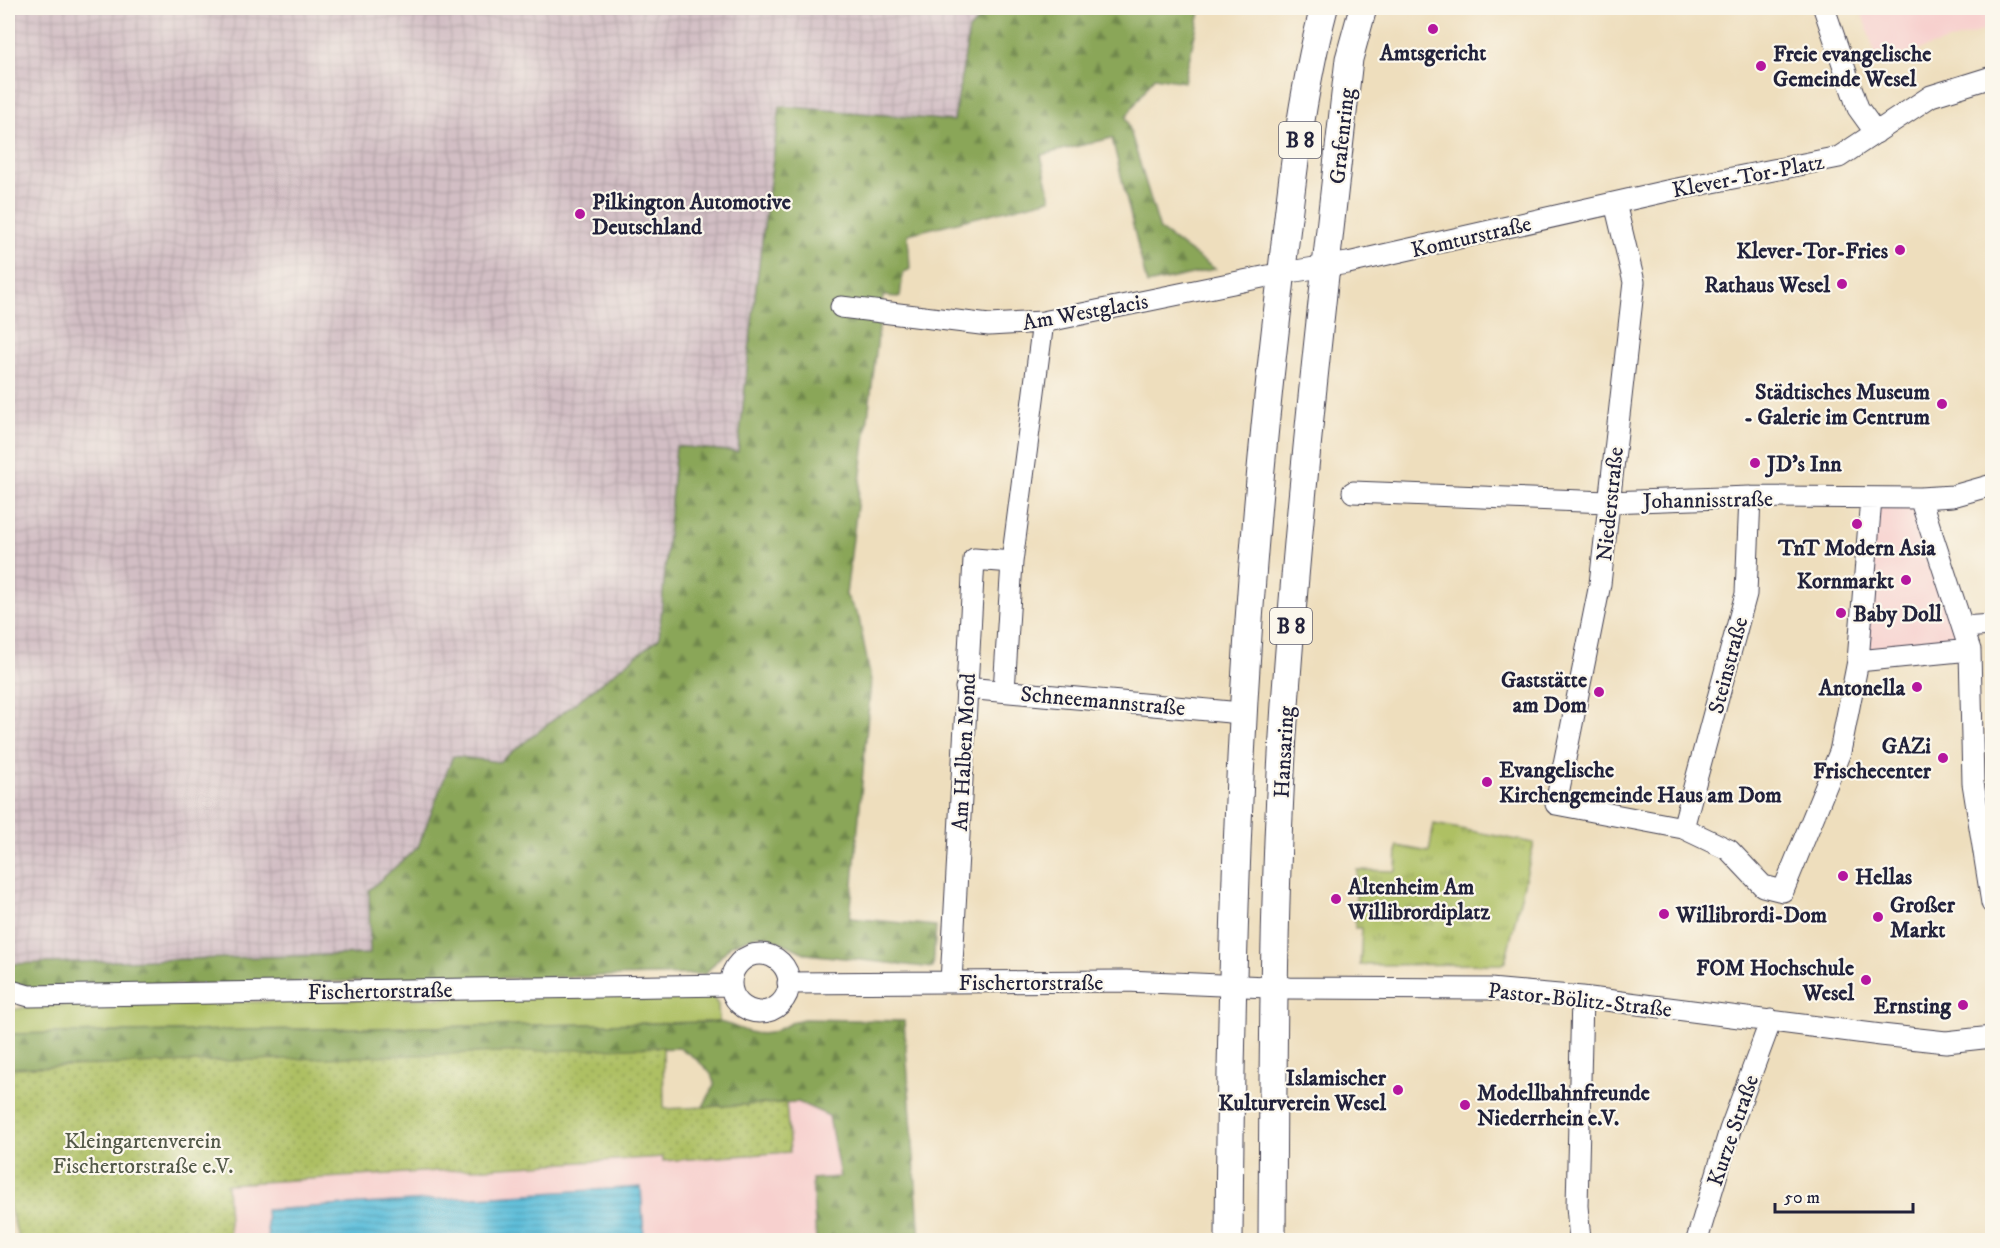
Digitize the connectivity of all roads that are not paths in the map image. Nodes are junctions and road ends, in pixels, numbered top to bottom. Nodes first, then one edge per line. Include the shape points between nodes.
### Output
1 (1324, 8) edge
2 (1363, 8) edge
3 (1824, 8) edge
4 (1992, 77) edge
5 (1876, 133) junction
6 (1615, 203) junction
7 (1326, 266) junction
8 (1282, 273) junction
9 (841, 307) dead end
10 (1043, 322) junction
11 (1992, 485) edge
12 (1353, 492) dead end
13 (1750, 497) junction
14 (1871, 498) junction
15 (1920, 498) junction
16 (1608, 502) junction
17 (1012, 562) junction
18 (1992, 625) edge
19 (1963, 627) junction
20 (1970, 650) junction
21 (1858, 661) junction
22 (966, 688) junction
23 (1004, 691) junction
24 (1241, 713) junction
25 (1683, 828) junction
26 (1991, 892) edge
27 (951, 982) junction
28 (788, 983) junction
29 (730, 985) junction
30 (1231, 986) junction
31 (1273, 987) junction
32 (8, 990) edge
33 (29, 996) junction
34 (1582, 998) junction
35 (8, 1005) edge
36 (1771, 1020) junction
37 (1992, 1037) edge
38 (1229, 1240) edge
39 (1272, 1240) edge
40 (1580, 1240) edge
41 (1696, 1240) edge

1 - 8 main road, Grafenring / B 8 via 1312,53
2 - 7 main road, Grafenring / B 8 via 1349,59
3 - 5 street via 1858,108
4 - 5 street, Klever-Tor-Platz via 1931,96
5 - 6 street, Klever-Tor-Platz via 1839,157
6 - 7 street, Komturstraße
6 - 16 street, Niederstraße via 1634,282
7 - 8 street, Am Westglacis
7 - 31 main road, Hansaring / B 8 via 1302,483 1285,708
8 - 10 street, Am Westglacis
8 - 24 main road, Hansaring / B 8 via 1257,485
9 - 10 street, Am Westglacis via 989,325
10 - 17 street, Am Halben Mond
11 - 15 street, Johannisstraße via 1953,496
12 - 16 street, Johannisstraße
13 - 14 street, Johannisstraße
13 - 16 street, Johannisstraße
13 - 25 street, Steinstraße via 1746,594
14 - 15 street, Johannisstraße
14 - 21 street
15 - 19 street
16 - 25 street, Niederstraße via 1600,584 1556,804
17 - 22 street, Am Halben Mond via 974,559
17 - 23 street, Am Halben Mond
18 - 19 street
19 - 20 street
20 - 21 street
20 - 26 street via 1973,783
21 - 25 street via 1840,752 1783,891 1762,886 1729,850
22 - 23 street, Schneemannstraße
22 - 27 street, Am Halben Mond
23 - 24 street, Schneemannstraße
24 - 30 main road, Hansaring / B 8
27 - 28 street, Fischertorstraße
27 - 30 street, Fischertorstraße via 1126,981
28 - 29 street via 781,1003 757,1012 739,1004
28 - 29 street via 781,963 774,957 756,954 740,961
29 - 33 street, Fischertorstraße
30 - 31 street, Fischertorstraße
30 - 38 main road, Hansaring / B 8
31 - 34 street, Pastor-Bölitz-Straße via 1490,989
31 - 39 main road, Hansaring / B 8
32 - 33 street, Fischertorstraße
33 - 35 street, Fischertorstraße
34 - 36 street, Pastor-Bölitz-Straße
34 - 40 street
36 - 37 street, Pastor-Bölitz-Straße via 1946,1042
36 - 41 street, Kurze Straße via 1730,1130

